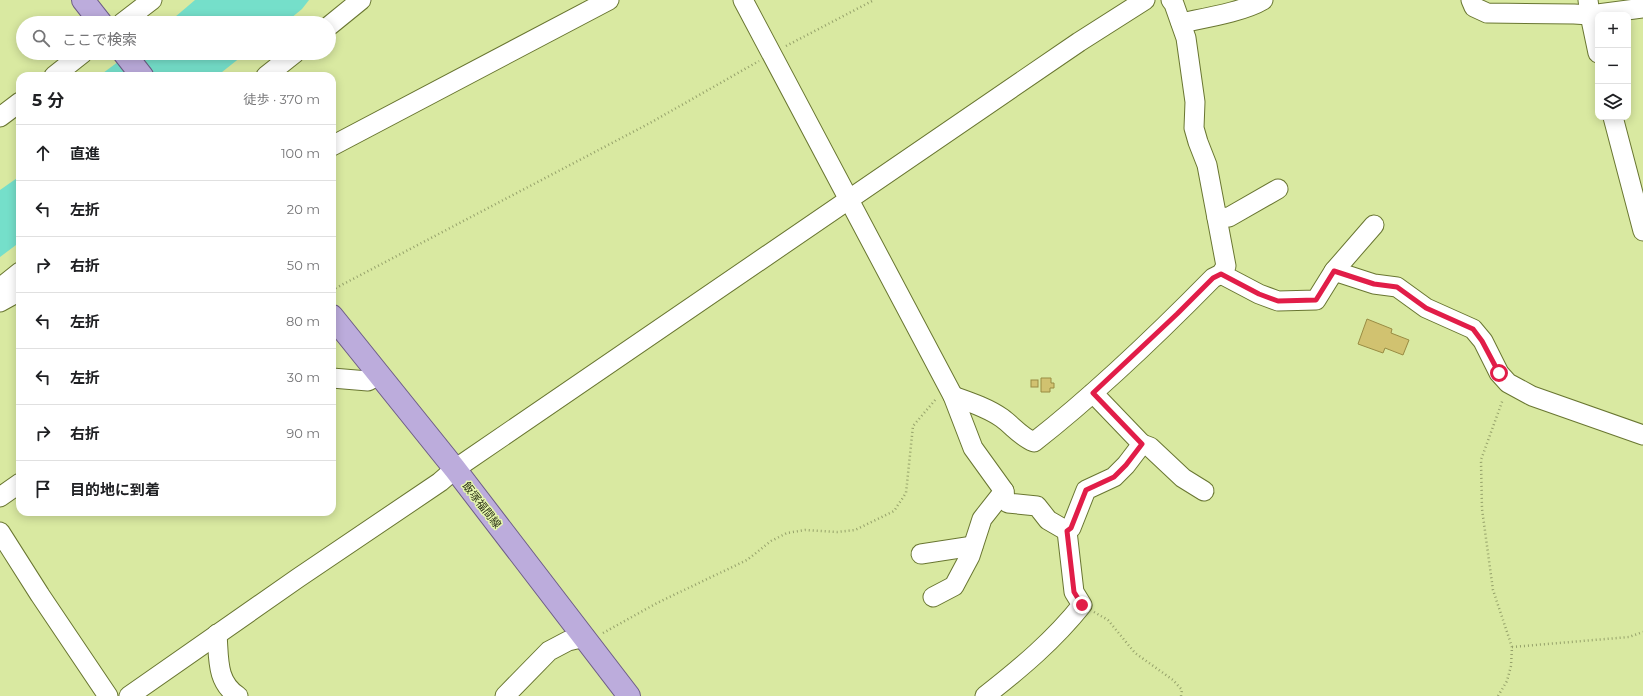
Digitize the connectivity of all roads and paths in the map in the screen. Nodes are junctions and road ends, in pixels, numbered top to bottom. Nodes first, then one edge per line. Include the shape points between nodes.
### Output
1 (83, 0) edge
2 (152, 0) edge
3 (362, 0) edge
4 (609, 0) edge
5 (743, 0) edge
6 (874, 0) edge
7 (1145, 0) edge
8 (1171, 0) edge
9 (1263, 0) edge
10 (1471, 0) edge
11 (1589, 8) edge
12 (1643, 8) edge
13 (96, 16) edge
14 (131, 16) edge
15 (336, 20) edge
16 (1181, 23) junction
17 (1597, 48) edge
18 (772, 54) junction
19 (74, 60) edge
20 (129, 60) edge
21 (286, 60) edge
22 (59, 72) edge
23 (139, 72) edge
24 (271, 72) edge
25 (16, 105) edge
26 (0, 117) edge
27 (1614, 120) edge
28 (336, 144) edge
29 (1278, 189) dead end
30 (849, 201) junction
31 (1216, 218) junction
32 (1374, 225) dead end
33 (1643, 231) edge
34 (1334, 271) junction
35 (1221, 274) junction
36 (16, 275) edge
37 (0, 288) edge
38 (336, 288) edge
39 (16, 293) edge
40 (0, 302) edge
41 (336, 321) edge
42 (379, 375) junction
43 (336, 378) edge
44 (1508, 383) junction
45 (951, 391) junction
46 (1093, 393) junction
47 (1643, 435) edge
48 (1142, 444) junction
49 (455, 469) junction
50 (16, 486) edge
51 (1204, 491) dead end
52 (1004, 492) junction
53 (0, 497) edge
54 (1067, 531) junction
55 (0, 532) edge
56 (973, 546) junction
57 (921, 554) dead end
58 (933, 597) dead end
59 (1082, 605) junction
60 (1643, 632) edge
61 (217, 634) junction
62 (585, 637) junction
63 (1512, 647) junction
64 (108, 696) edge
65 (129, 696) edge
66 (238, 696) edge
67 (505, 696) edge
68 (629, 696) edge
69 (985, 696) edge
70 (1181, 696) edge
71 (1498, 696) edge

1 - 13 main road
2 - 14 street
3 - 15 street
4 - 28 street
5 - 18 street
6 - 18 path
7 - 30 street
8 - 16 street
9 - 16 street
10 - 11 street via 1474,6 1487,13 1574,14
11 - 12 street
11 - 17 street
16 - 31 street via 1186,38 1195,102 1194,128 1207,165
18 - 30 street
18 - 38 path via 650,123
19 - 22 street
20 - 23 main road
21 - 24 street
25 - 26 street
27 - 33 street
29 - 31 street via 1229,217
30 - 45 street
30 - 49 street
31 - 35 street via 1226,266
32 - 34 street
34 - 35 street via 1316,300 1278,301
34 - 44 street via 1374,284 1397,287 1426,308 1473,329 1499,373
35 - 46 street via 1213,278
36 - 37 street
39 - 40 street
41 - 42 main road, 飯塚福間線
42 - 43 street via 368,381
42 - 49 main road, 飯塚福間線
44 - 47 street via 1532,396
44 - 63 path via 1481,460 1482,509 1493,590
45 - 46 street via 1001,417 1027,440 1034,442
45 - 52 street via 973,448
45 - 62 path via 913,426 906,493 894,511 855,530 805,530 787,533 771,541 747,560 657,603 597,637
46 - 48 street
48 - 51 street via 1150,447 1183,478
48 - 54 street via 1114,477 1086,490 1071,528
49 - 61 street via 440,482
49 - 62 main road, 飯塚福間線
50 - 53 street
52 - 54 street via 1008,503 1037,506 1048,520
52 - 56 street via 982,519
54 - 59 street via 1074,592
55 - 64 street
56 - 57 street
56 - 58 street via 954,586
59 - 69 street via 1045,646
59 - 70 path via 1108,620 1135,653 1173,680 1182,690
60 - 63 path via 1629,637
61 - 65 street
61 - 66 street via 221,677 229,690
62 - 67 street via 568,641 549,651
62 - 68 main road, 飯塚福間線
63 - 71 path via 1507,681

